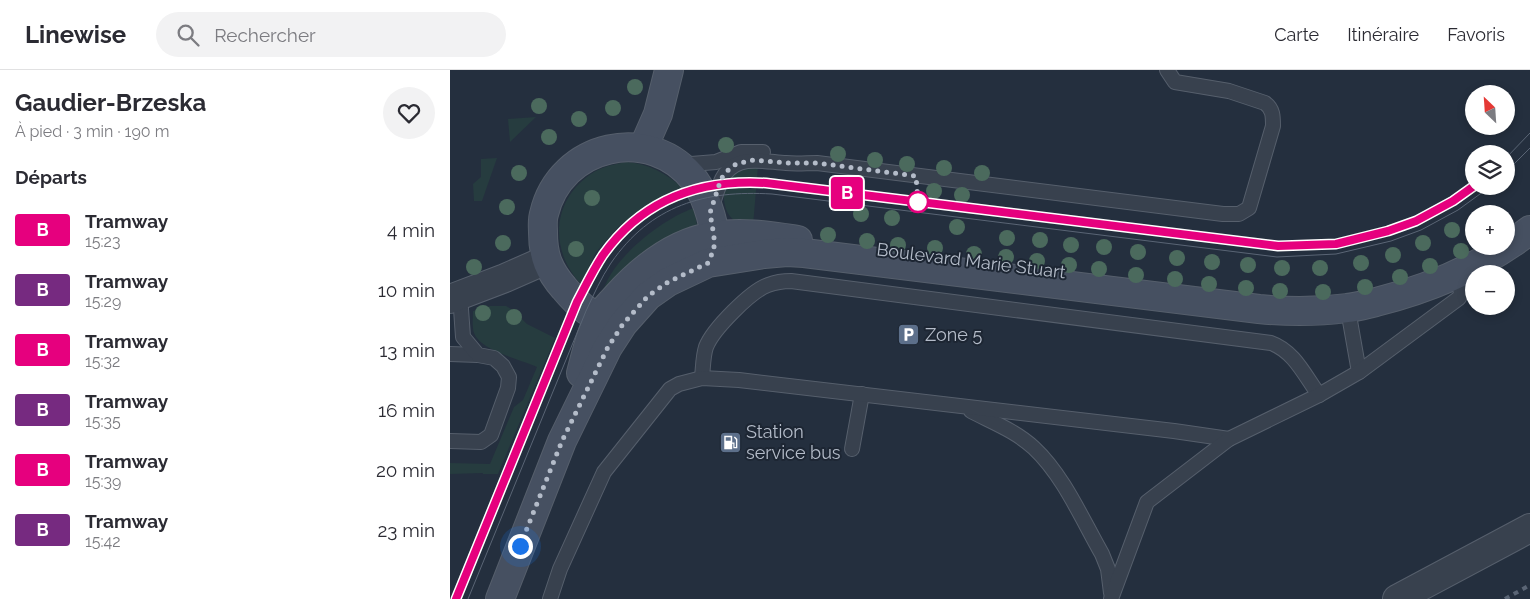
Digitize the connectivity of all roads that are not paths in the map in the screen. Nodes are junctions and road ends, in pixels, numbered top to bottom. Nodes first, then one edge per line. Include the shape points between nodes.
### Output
1 (669, 70) edge
2 (1167, 70) edge
3 (643, 148) junction
4 (817, 163) junction
5 (679, 165) junction
6 (1530, 212) edge
7 (1515, 223) edge
8 (712, 224) junction
9 (1530, 230) edge
10 (1468, 255) edge
11 (546, 260) junction
12 (708, 263) junction
13 (1458, 274) junction
14 (455, 297) edge
15 (1347, 302) junction
16 (611, 321) junction
17 (463, 337) junction
18 (450, 354) edge
19 (478, 355) junction
20 (1360, 372) junction
21 (702, 378) junction
22 (862, 394) junction
23 (1318, 395) junction
24 (963, 407) junction
25 (1229, 439) junction
26 (450, 441) edge
27 (852, 449) dead end
28 (1530, 528) edge
29 (500, 599) edge
30 (550, 599) edge
31 (1110, 599) edge
32 (1397, 599) edge

1 - 3 main road via 658,114
2 - 4 lane via 1175,82 1229,91 1265,103 1272,112 1273,126 1249,208 1239,214
3 - 5 main road
3 - 11 main road via 614,148 585,158 570,168 551,194 543,215
4 - 5 lane via 752,151 716,162
4 - 8 lane via 754,160 736,164 721,179
5 - 8 main road via 699,187
6 - 7 main road
8 - 12 main road via 714,249
8 - 15 main road, Boulevard Marie Stuart via 740,234 1261,296
8 - 16 main road, Boulevard Marie Stuart via 646,267 631,281
9 - 13 main road
10 - 15 main road, Boulevard Marie Stuart via 1450,266
11 - 14 street
11 - 16 main road via 558,282 586,311
12 - 15 main road, Boulevard Marie Stuart via 764,254 804,253 1259,309 1295,312
12 - 16 main road, Boulevard Marie Stuart via 668,282
13 - 15 main road via 1409,294
13 - 20 lane via 1459,298
14 - 17 lane
15 - 20 lane
16 - 29 main road, Boulevard Marie Stuart via 608,347 565,434
17 - 18 lane
17 - 19 lane
18 - 19 lane
19 - 26 lane via 494,358 503,366 509,377 508,388 491,434 481,442
20 - 23 lane
21 - 22 lane
21 - 23 lane via 706,347 716,330 746,299 767,285 791,281 1271,343 1289,353
21 - 30 lane via 670,389 604,472 560,569
22 - 24 lane
22 - 27 lane
23 - 25 lane
24 - 25 lane
24 - 31 lane via 1014,433 1053,468 1102,554 1110,580
25 - 31 lane via 1147,502
28 - 32 street

